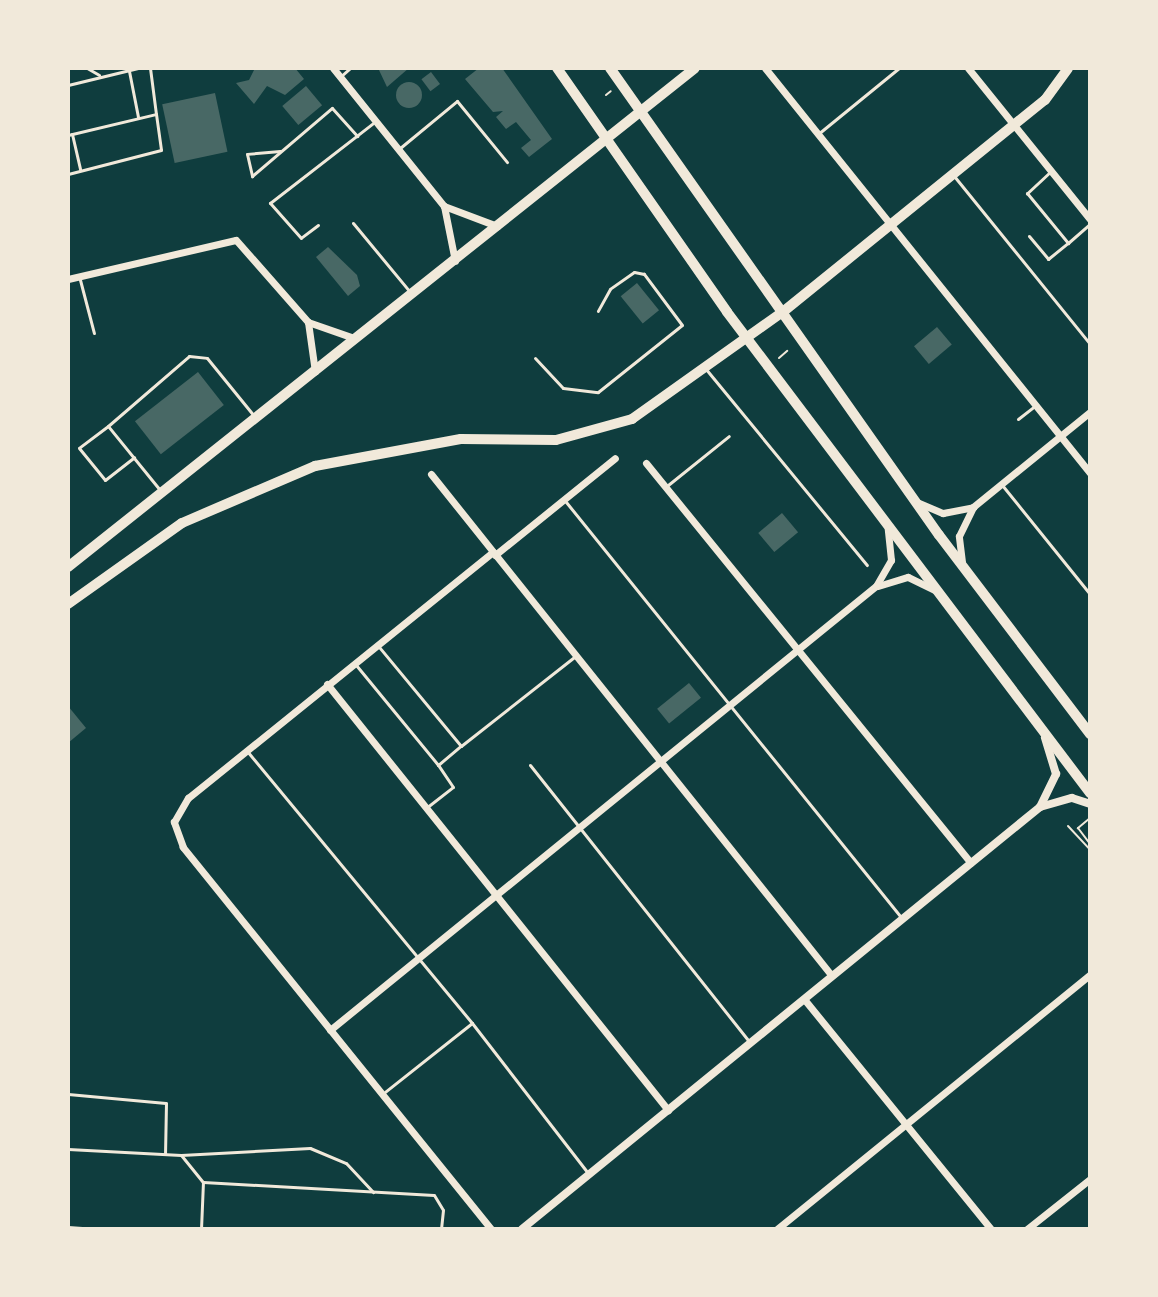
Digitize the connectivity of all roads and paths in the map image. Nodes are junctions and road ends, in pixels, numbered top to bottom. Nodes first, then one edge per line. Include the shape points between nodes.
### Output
1 (87, 68) edge
2 (138, 68) edge
3 (150, 68) edge
4 (333, 68) edge
5 (350, 68) edge
6 (557, 68) edge
7 (610, 68) edge
8 (695, 68) edge
9 (765, 68) edge
10 (899, 68) edge
11 (968, 68) edge
12 (1068, 68) edge
13 (129, 71) junction
14 (99, 75) junction
15 (340, 77) junction
16 (68, 85) edge
17 (615, 87) dead end
18 (606, 95) dead end
19 (642, 110) junction
20 (156, 114) junction
21 (138, 117) junction
22 (376, 120) junction
23 (1015, 125) junction
24 (818, 134) junction
25 (70, 135) edge
26 (357, 136) junction
27 (604, 139) junction
28 (399, 149) junction
29 (280, 151) junction
30 (507, 162) dead end
31 (81, 171) junction
32 (1051, 171) junction
33 (68, 174) edge
34 (953, 175) junction
35 (444, 206) junction
36 (1090, 222) edge
37 (353, 223) dead end
38 (318, 225) dead end
39 (891, 225) junction
40 (499, 226) junction
41 (1029, 236) dead end
42 (1068, 243) junction
43 (455, 262) junction
44 (79, 276) junction
45 (68, 279) edge
46 (413, 296) junction
47 (598, 311) dead end
48 (784, 311) junction
49 (308, 322) junction
50 (94, 333) dead end
51 (746, 338) junction
52 (360, 339) junction
53 (1090, 344) edge
54 (787, 351) dead end
55 (535, 358) dead end
56 (779, 358) dead end
57 (705, 368) junction
58 (315, 375) junction
59 (1036, 405) junction
60 (1090, 412) edge
61 (1018, 419) dead end
62 (259, 421) junction
63 (108, 426) junction
64 (729, 436) dead end
65 (1060, 436) junction
66 (134, 457) junction
67 (615, 458) dead end
68 (646, 463) dead end
69 (1090, 473) edge
70 (431, 474) dead end
71 (1001, 484) junction
72 (668, 485) junction
73 (163, 493) junction
74 (564, 499) junction
75 (916, 501) junction
76 (973, 507) junction
77 (886, 522) junction
78 (494, 553) junction
79 (867, 565) dead end
80 (962, 565) junction
81 (68, 567) edge
82 (876, 586) junction
83 (935, 590) junction
84 (1090, 594) edge
85 (68, 604) edge
86 (377, 644) junction
87 (798, 648) junction
88 (576, 656) junction
89 (355, 662) junction
90 (327, 684) junction
91 (727, 705) junction
92 (1078, 718) junction
93 (1090, 726) edge
94 (1044, 734) junction
95 (1090, 734) edge
96 (461, 746) junction
97 (246, 750) junction
98 (660, 760) junction
99 (438, 765) junction
100 (530, 765) dead end
101 (1090, 793) edge
102 (1090, 804) edge
103 (1040, 807) junction
104 (426, 808) junction
105 (1090, 818) edge
106 (1068, 826) dead end
107 (576, 829) junction
108 (1090, 844) edge
109 (1090, 850) edge
110 (971, 863) junction
111 (496, 895) junction
112 (903, 919) junction
113 (418, 959) junction
114 (1090, 975) edge
115 (832, 976) junction
116 (804, 999) junction
117 (472, 1023) junction
118 (330, 1030) junction
119 (750, 1043) junction
120 (68, 1094) edge
121 (382, 1095) junction
122 (668, 1110) junction
123 (905, 1124) junction
124 (68, 1149) edge
125 (165, 1154) junction
126 (181, 1155) junction
127 (589, 1175) junction
128 (1090, 1179) edge
129 (203, 1182) junction
130 (373, 1192) junction
131 (68, 1227) edge
132 (96, 1229) edge
133 (201, 1229) edge
134 (441, 1229) edge
135 (491, 1229) edge
136 (522, 1229) edge
137 (777, 1229) edge
138 (991, 1229) edge
139 (1027, 1229) edge

1 - 14 lane
2 - 13 lane
3 - 20 lane
4 - 15 street
5 - 15 lane
6 - 27 main road
7 - 19 main road
8 - 19 main road
9 - 24 street
10 - 24 lane
11 - 23 street
12 - 23 main road
13 - 14 lane
13 - 21 lane
14 - 16 lane
15 - 22 street
17 - 18 path
19 - 27 main road
19 - 48 main road
20 - 21 lane
20 - 31 lane via 161,150
21 - 25 lane
22 - 26 lane
22 - 28 street
23 - 32 street
23 - 34 main road
24 - 39 street
25 - 31 lane
26 - 29 lane via 332,108
26 - 38 lane via 270,203 301,238
27 - 40 main road
27 - 51 main road
28 - 30 lane via 457,101
28 - 35 street
29 - 29 lane via 261,168 252,176 247,154
31 - 33 lane
32 - 36 street
32 - 42 lane via 1027,193
34 - 39 main road
34 - 53 lane
35 - 40 street
35 - 43 street
36 - 42 lane
37 - 46 lane
39 - 48 main road
39 - 59 street
40 - 43 main road
41 - 42 lane via 1048,259
43 - 46 main road
44 - 45 street
44 - 49 street via 236,240
44 - 50 lane
46 - 52 main road
47 - 55 lane via 610,289 634,272 644,274 682,325 598,392 563,388
48 - 51 main road
48 - 75 main road
49 - 52 street
49 - 58 street
51 - 57 main road
51 - 77 main road
52 - 58 main road
54 - 56 path
57 - 79 lane
57 - 85 main road via 632,419 596,432 359,454 254,486 182,523
58 - 62 main road
59 - 61 lane
59 - 65 street
60 - 65 street
62 - 63 lane via 207,358 189,356
62 - 73 main road
63 - 66 lane
63 - 66 lane via 79,448 105,480
64 - 72 lane
65 - 69 street
65 - 71 street
66 - 73 lane
67 - 74 street
68 - 72 street
70 - 78 street
71 - 76 street
71 - 84 lane
72 - 87 street
73 - 81 main road
74 - 78 street
74 - 91 lane
75 - 76 street via 943,513
75 - 80 main road
76 - 80 street via 959,536
77 - 82 street via 891,560
77 - 83 main road
78 - 86 street
78 - 88 street
80 - 92 main road
82 - 83 street via 908,577
82 - 87 street
83 - 94 main road
86 - 89 street
86 - 96 lane
87 - 91 street
87 - 110 street
88 - 96 lane
88 - 98 street
89 - 90 street
89 - 99 lane
90 - 97 street
90 - 104 street
91 - 98 street
91 - 112 lane
92 - 93 street
92 - 95 main road
94 - 101 main road
94 - 103 street via 1056,774
96 - 99 lane
97 - 113 lane
97 - 118 street via 188,798 174,822 183,847
98 - 107 street
98 - 115 street
99 - 104 lane via 453,787
100 - 107 lane
102 - 103 street via 1072,798
103 - 110 street
104 - 111 street
105 - 108 path via 1078,828
106 - 109 path
107 - 111 street
107 - 119 lane
110 - 112 street
111 - 113 street
111 - 122 street
112 - 115 street
113 - 117 lane
113 - 118 street
114 - 123 street
115 - 116 street
116 - 119 street
116 - 123 street
117 - 121 lane
117 - 127 lane
118 - 121 street
119 - 122 street
120 - 125 lane via 166,1103
121 - 135 street
122 - 127 street
123 - 137 street
123 - 138 street
124 - 125 lane
125 - 126 lane
126 - 129 lane
126 - 130 lane via 310,1148 346,1163
127 - 136 street
128 - 139 street
129 - 130 lane
129 - 133 lane
130 - 134 lane via 434,1195 443,1210
131 - 132 lane

